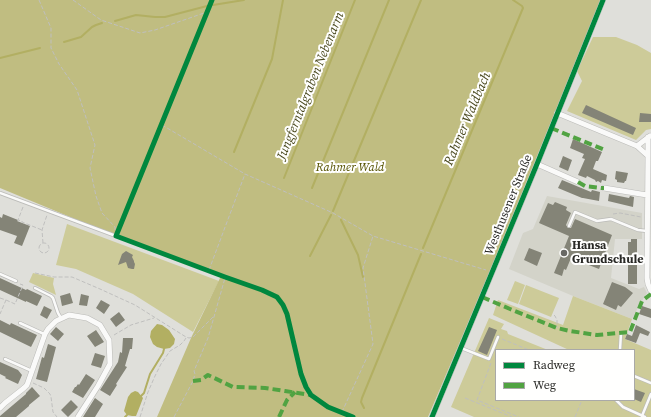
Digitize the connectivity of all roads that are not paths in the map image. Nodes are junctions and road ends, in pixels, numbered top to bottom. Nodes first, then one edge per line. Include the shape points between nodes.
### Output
1 (603, 0) edge
2 (557, 113) junction
3 (650, 136) edge
4 (637, 146) junction
5 (648, 156) junction
6 (537, 164) junction
7 (578, 182) dead end
8 (604, 188) dead end
9 (0, 193) edge
10 (647, 195) junction
11 (649, 210) edge
12 (569, 226) dead end
13 (647, 231) junction
14 (116, 236) road end
15 (0, 274) edge
16 (16, 281) dead end
17 (35, 288) dead end
18 (651, 291) edge
19 (61, 318) junction
20 (20, 323) dead end
21 (621, 333) dead end
22 (45, 334) junction
23 (498, 337) road end
24 (461, 348) junction
25 (620, 349) edge
26 (5, 359) dead end
27 (32, 372) junction
28 (635, 376) edge
29 (651, 383) edge
30 (651, 394) edge
31 (617, 401) edge
32 (0, 406) edge
33 (78, 417) edge
34 (432, 417) edge
35 (643, 417) edge

1 - 2 street, Westhusener Straße
2 - 4 street
2 - 6 street, Westhusener Straße
3 - 4 street
3 - 5 street
4 - 5 street
5 - 10 street
6 - 7 street, Westhusener Straße
6 - 24 street, Westhusener Straße
8 - 10 street
9 - 14 lane
10 - 11 street
11 - 13 street
12 - 13 lane via 575,212 596,221 611,219
13 - 18 street via 647,278
15 - 16 lane
17 - 19 lane via 53,298
19 - 22 street
19 - 33 street via 68,315 87,318 100,325 109,340 110,364
20 - 22 lane
21 - 25 lane
22 - 27 street
23 - 24 lane via 489,359
24 - 34 street, Westhusener Straße
26 - 27 lane
27 - 32 street via 24,388
28 - 29 lane
30 - 35 lane
31 - 35 lane

